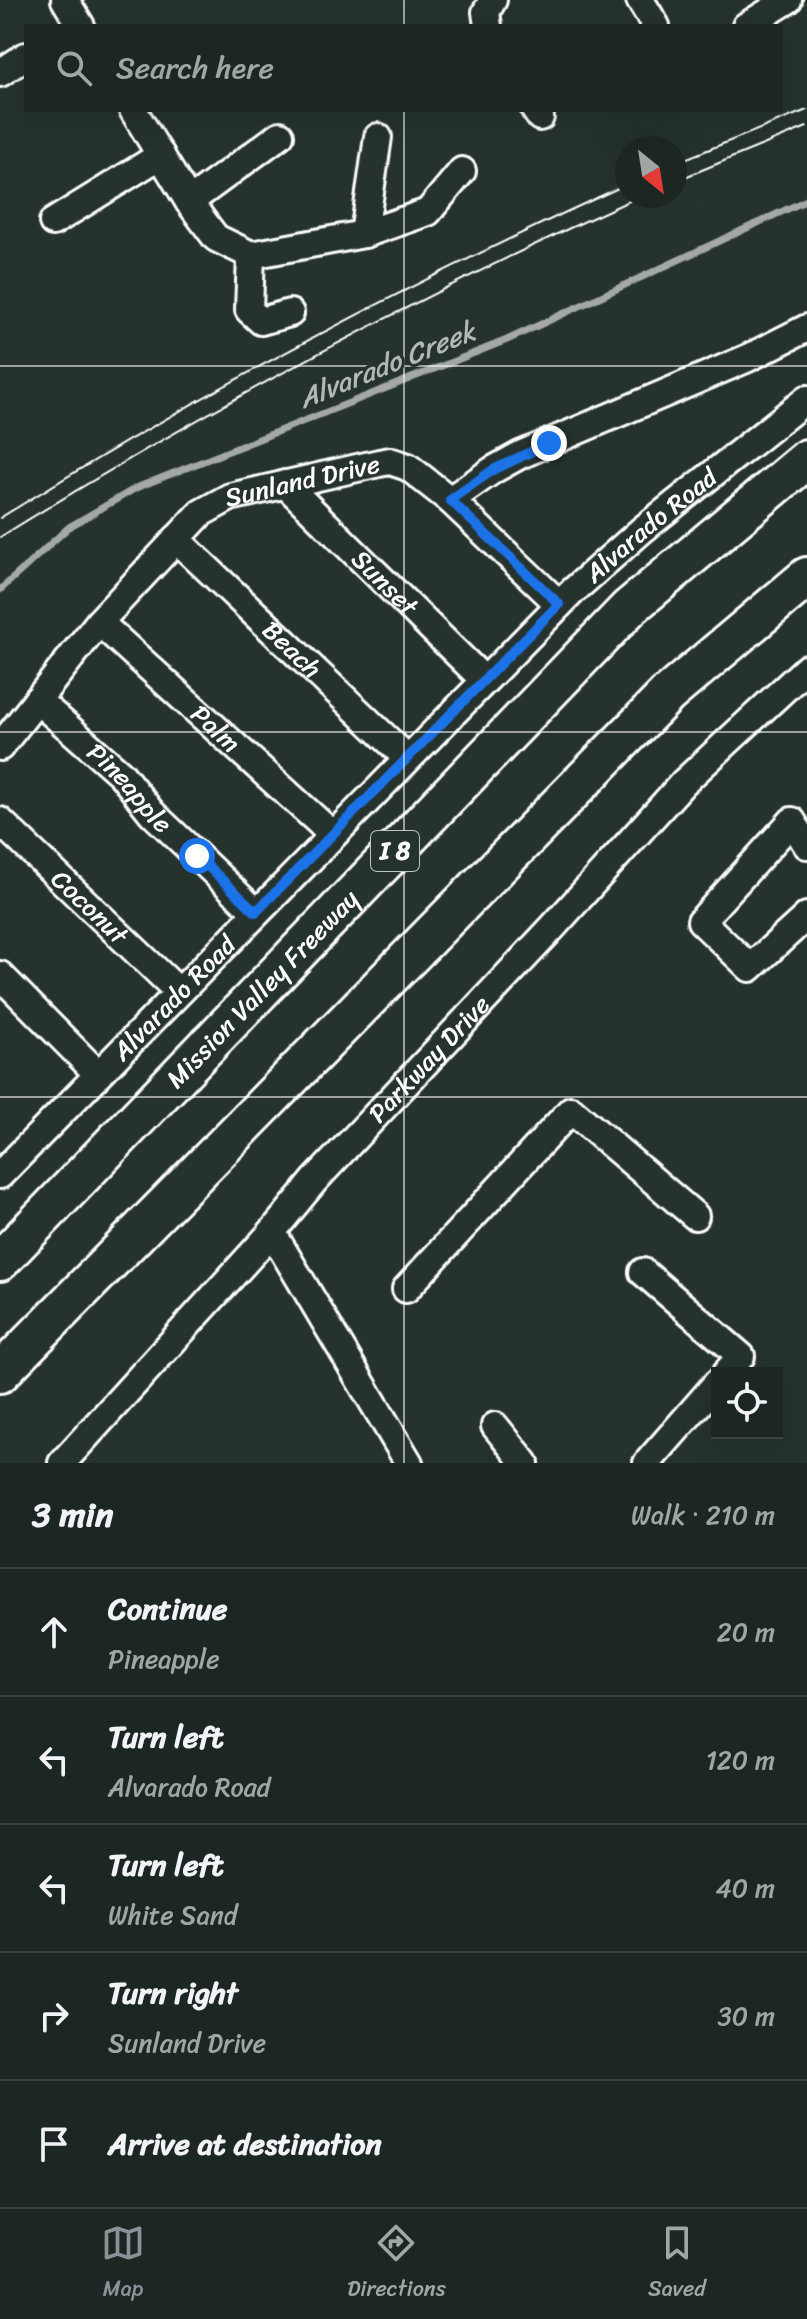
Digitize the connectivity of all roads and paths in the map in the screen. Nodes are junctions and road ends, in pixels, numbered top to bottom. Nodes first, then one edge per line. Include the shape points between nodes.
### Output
1 (493, 0) edge
2 (788, 0) edge
3 (643, 1) edge
4 (488, 24) edge
5 (655, 24) edge
6 (749, 24) edge
7 (24, 57) edge
8 (0, 73) edge
9 (134, 112) edge
10 (280, 135) dead end
11 (378, 137) dead end
12 (161, 155) junction
13 (462, 171) dead end
14 (189, 202) junction
15 (53, 222) dead end
16 (377, 231) junction
17 (251, 255) junction
18 (290, 313) dead end
19 (807, 328) edge
20 (807, 399) edge
21 (807, 459) edge
22 (285, 484) junction
23 (450, 500) junction
24 (176, 539) junction
25 (807, 577) edge
26 (559, 604) junction
27 (99, 622) junction
28 (807, 668) edge
29 (484, 680) junction
30 (37, 700) junction
31 (0, 747) edge
32 (407, 758) junction
33 (0, 821) edge
34 (332, 834) junction
35 (807, 845) edge
36 (256, 912) junction
37 (807, 916) edge
38 (0, 975) edge
39 (179, 992) junction
40 (98, 1074) junction
41 (0, 1175) edge
42 (695, 1216) dead end
43 (272, 1232) junction
44 (0, 1261) edge
45 (643, 1272) dead end
46 (406, 1289) dead end
47 (731, 1367) edge
48 (0, 1373) edge
49 (711, 1390) edge
50 (495, 1426) dead end
51 (69, 1460) edge
52 (409, 1463) edge
53 (525, 1463) edge
54 (647, 1463) edge

1 - 4 street via 486,12
2 - 6 street
3 - 5 street
7 - 8 street
9 - 12 street
10 - 14 street
11 - 16 street
12 - 14 street
12 - 15 street
13 - 16 street via 428,212
14 - 17 street via 216,238
16 - 17 street
17 - 18 street via 249,310 261,321
19 - 23 street via 520,455
20 - 26 street, Alvarado Road via 642,530
21 - 44 highway, Mission Valley Freeway / I 8 via 629,608
22 - 23 street, Sunland Drive via 390,461 408,467
22 - 24 street, Sunland Drive via 214,504
22 - 29 street, Sunset
23 - 26 street, Sunland Drive
24 - 27 street, Sunland Drive
24 - 32 street, Beach
25 - 48 highway via 668,694
26 - 29 street, Alvarado Road
27 - 30 street, Sunland Drive
27 - 34 street, Palm
28 - 43 street, Parkway Drive via 683,783
29 - 32 street, Alvarado Road
30 - 31 street, Sunland Drive
30 - 36 street, Pineapple via 121,774 152,813
32 - 34 street, Alvarado Road
33 - 39 street, Coconut
34 - 36 street, Alvarado Road
35 - 37 street via 792,821 701,921 750,968
36 - 39 street, Alvarado Road
38 - 40 street
39 - 40 street, Alvarado Road
40 - 41 street, Alvarado Road
42 - 46 street via 571,1110
43 - 51 street, Parkway Drive
43 - 52 street
45 - 47 street via 741,1356
49 - 54 street
50 - 53 street

